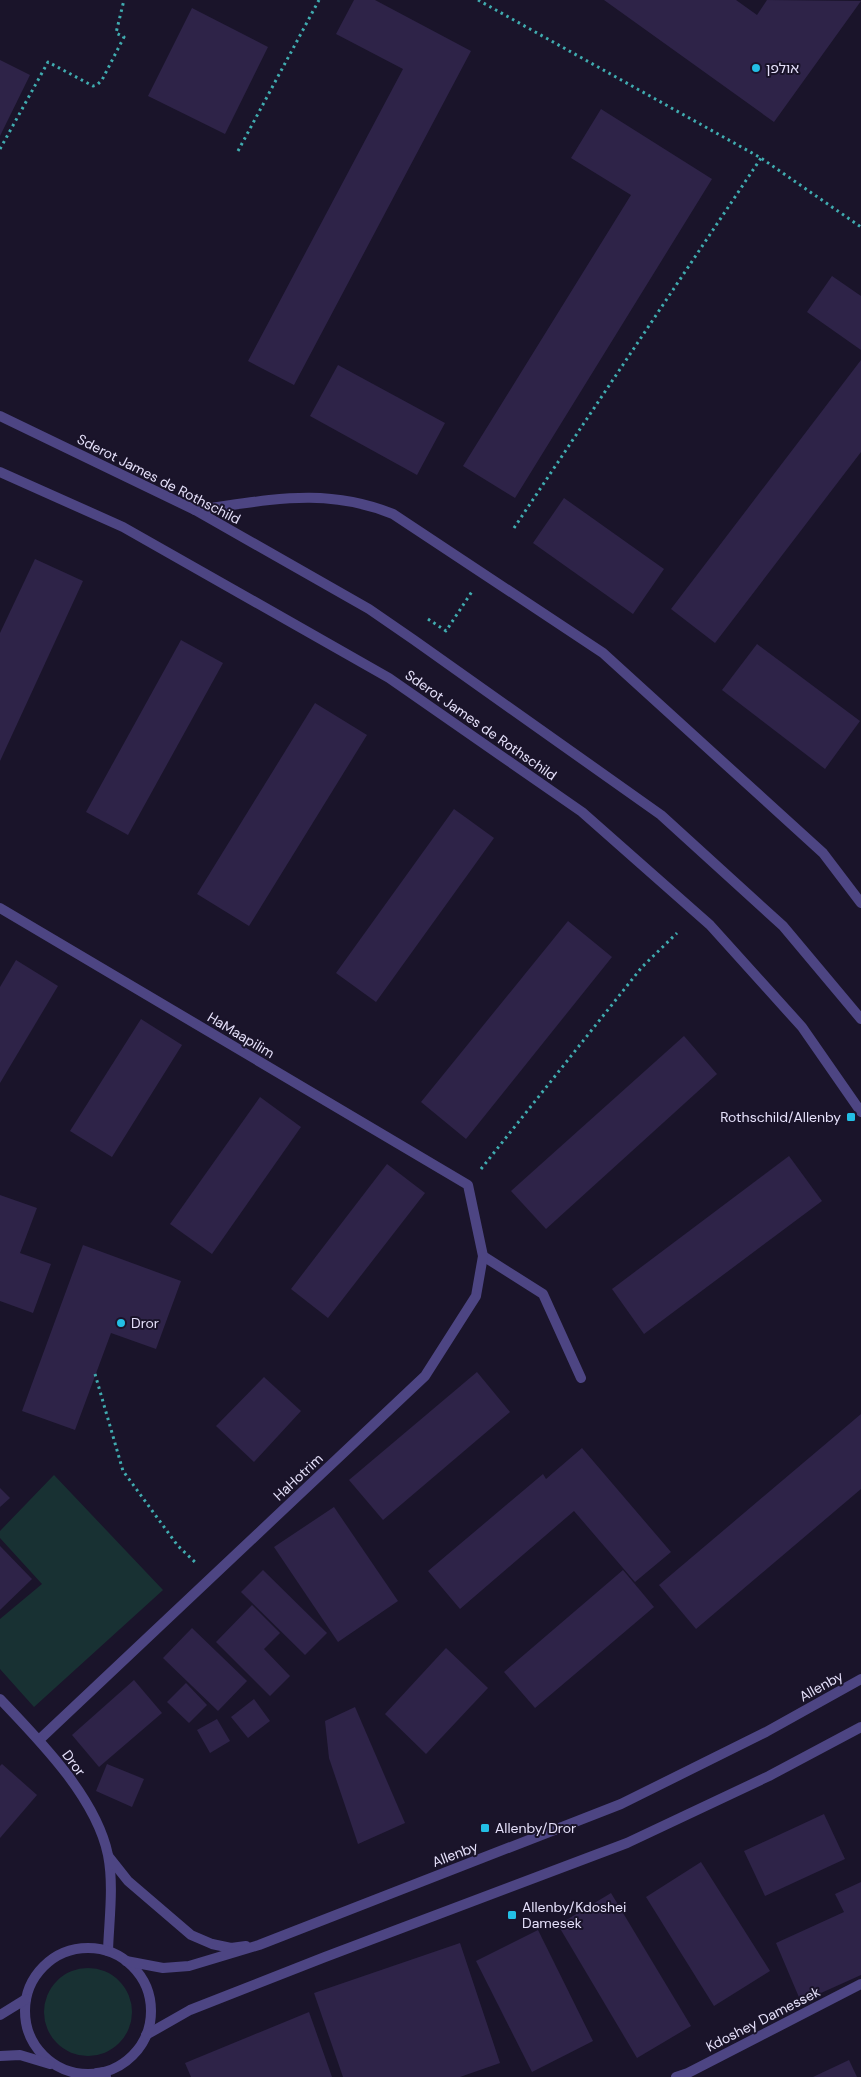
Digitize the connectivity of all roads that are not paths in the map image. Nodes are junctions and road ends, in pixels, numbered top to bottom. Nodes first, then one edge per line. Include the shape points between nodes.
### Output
1 (0, 416) edge
2 (0, 472) edge
3 (195, 510) junction
4 (861, 903) edge
5 (0, 908) edge
6 (861, 1019) edge
7 (861, 1112) edge
8 (468, 1185) joint
9 (483, 1256) junction
10 (581, 1378) dead end
11 (861, 1678) edge
12 (0, 1699) edge
13 (861, 1727) edge
14 (39, 1740) junction
15 (108, 1855) junction
16 (259, 1945) junction
17 (108, 1951) junction
18 (126, 1961) junction
19 (861, 1984) edge
20 (26, 1999) junction
21 (0, 2015) edge
22 (146, 2035) junction
23 (0, 2056) edge
24 (64, 2069) junction
25 (102, 2075) edge
26 (676, 2077) edge

1 - 3 street, Sderot James de Rothschild
2 - 7 street, Sderot James de Rothschild via 123,527 389,678 582,812 710,925 802,1027
3 - 4 street via 305,496 369,504 394,514 604,653 823,853
3 - 6 street, Sderot James de Rothschild via 369,609 661,815 783,926
5 - 8 street, HaMaapilim
8 - 9 street, HaHotrim
9 - 10 street via 543,1294
9 - 14 street, HaHotrim via 476,1296 425,1376
11 - 16 street, Allenby via 766,1732 621,1804
12 - 14 street, Dror
13 - 22 street via 769,1776 627,1843 190,2010
14 - 15 street, Dror via 68,1775 98,1825
15 - 16 street, Dror via 128,1881 191,1935 231,1948
15 - 17 street, Dror via 111,1908
16 - 18 street, Allenby via 189,1966 163,1968
17 - 18 street
17 - 20 street via 82,1948 56,1956 36,1974
18 - 22 street via 146,1988 150,2011
19 - 26 street, Kdoshey Damessek
20 - 21 street
20 - 24 street via 28,2033 48,2061
22 - 25 street via 140,2046 121,2064
23 - 24 street via 20,2055
24 - 25 street

